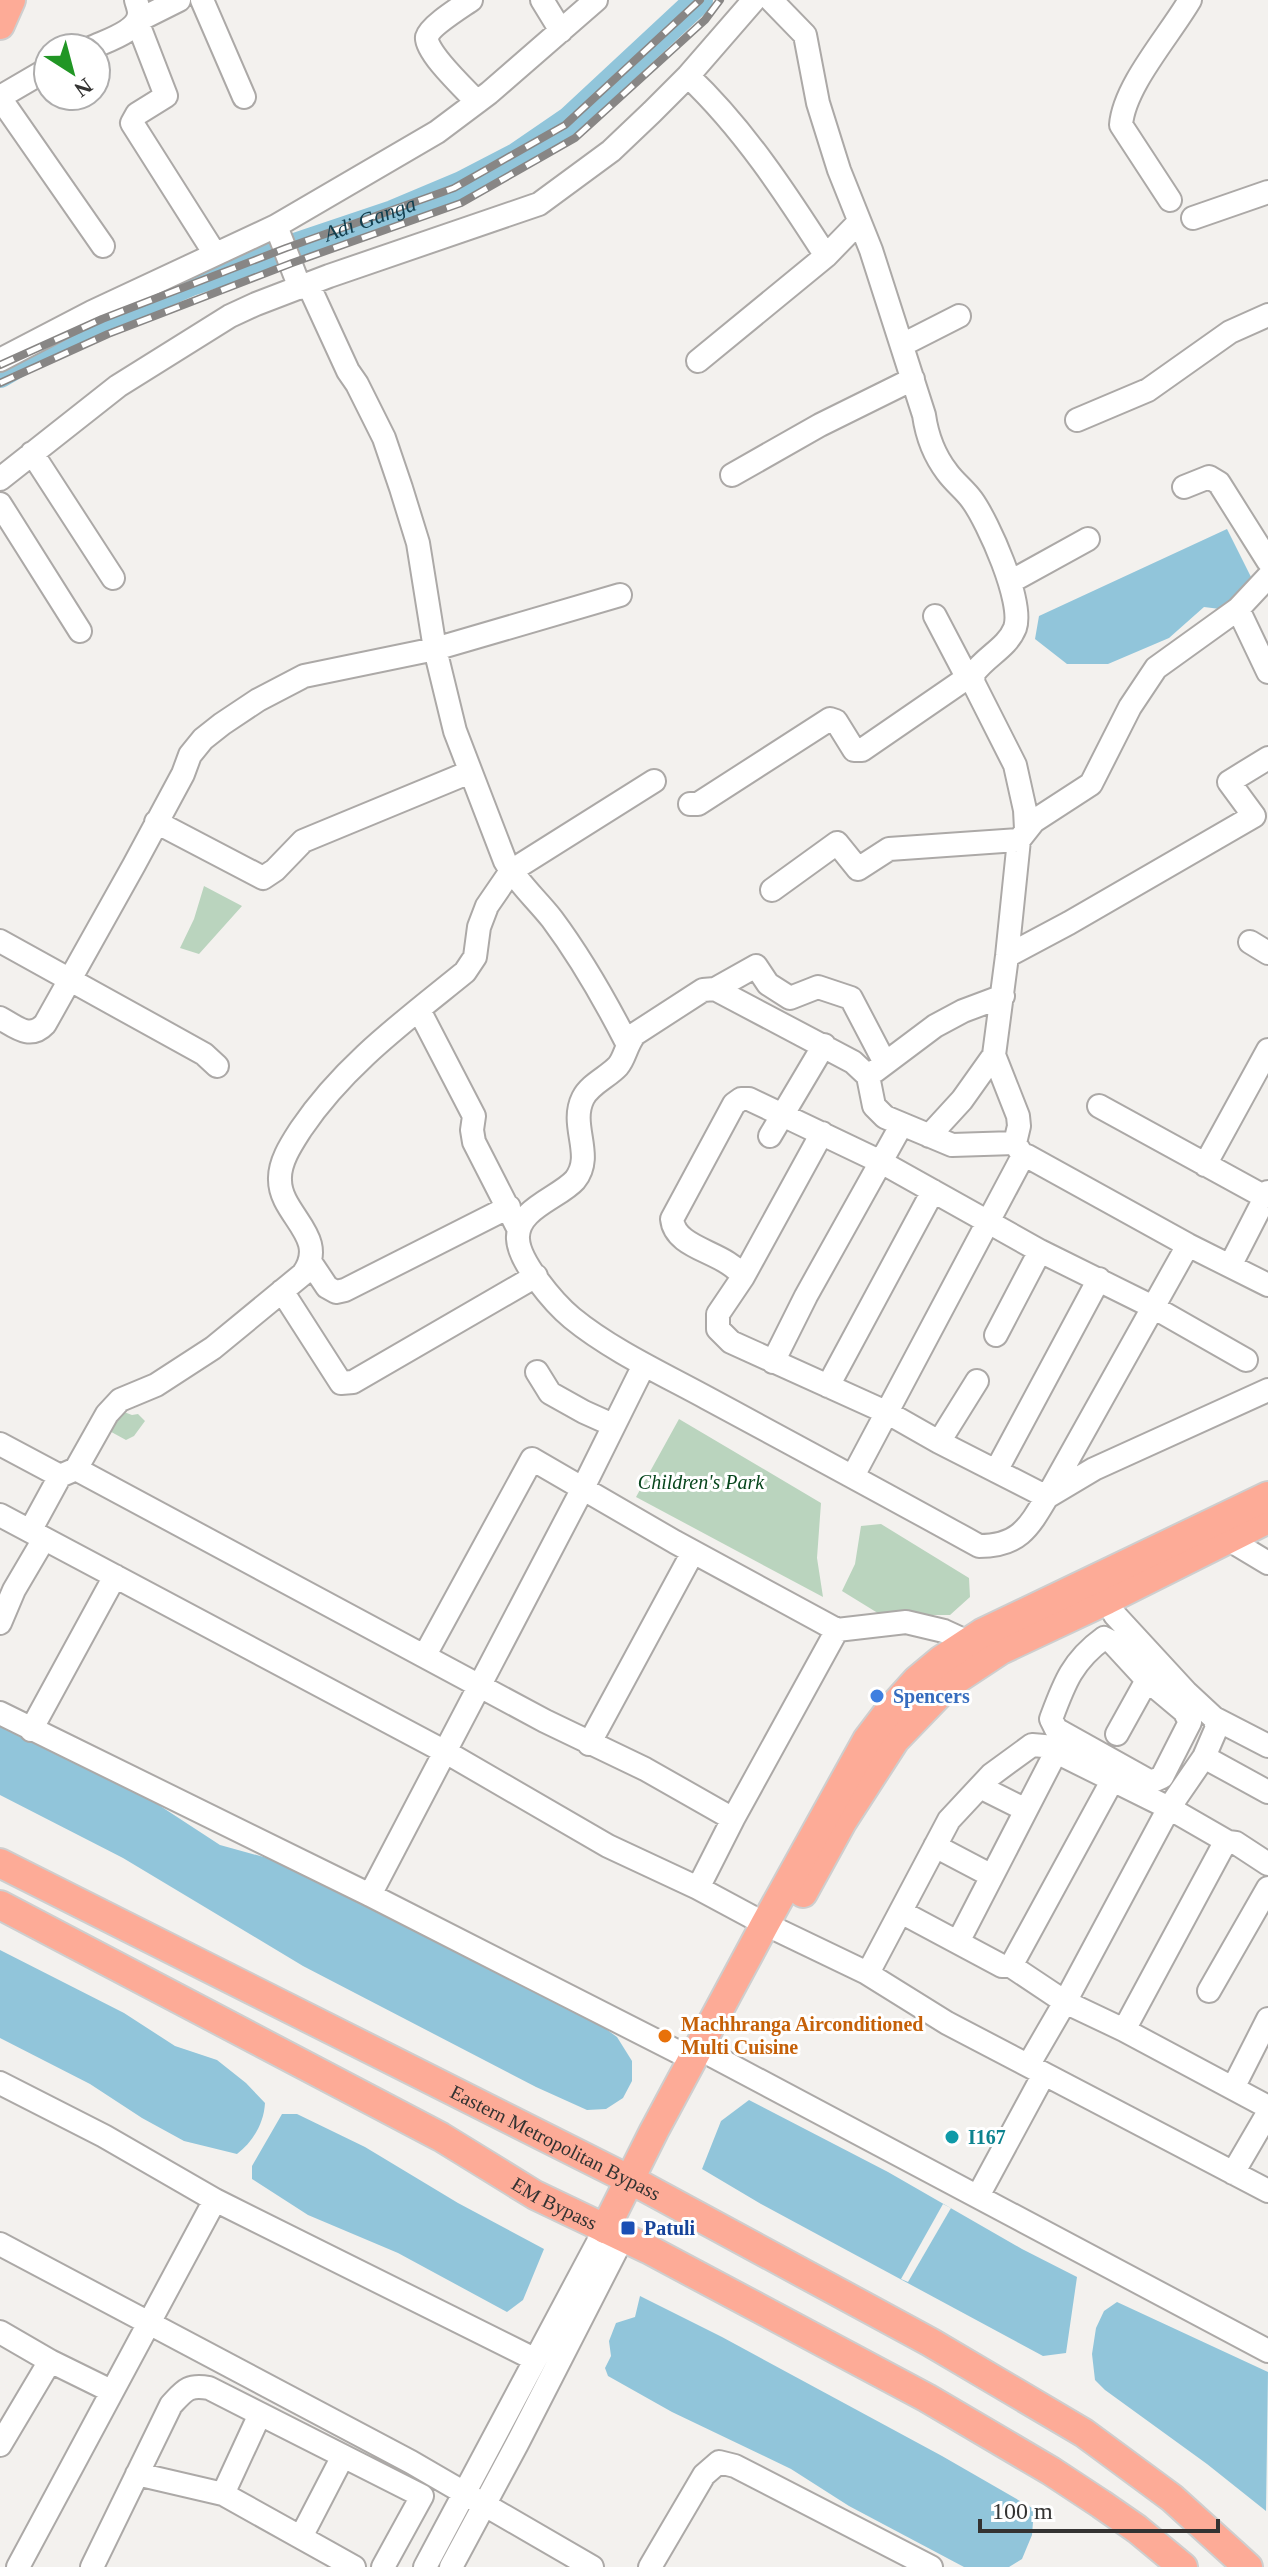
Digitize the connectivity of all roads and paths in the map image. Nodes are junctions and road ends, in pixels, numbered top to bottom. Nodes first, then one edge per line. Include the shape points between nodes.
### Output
1 (11, 0) edge
2 (179, 0) edge
3 (202, 0) edge
4 (471, 0) edge
5 (542, 0) edge
6 (596, 0) edge
7 (754, 0) edge
8 (771, 0) edge
9 (1190, 0) edge
10 (136, 11) edge
11 (0, 25) edge
12 (561, 31) junction
13 (112, 38) edge
14 (688, 76) junction
15 (32, 79) edge
16 (244, 97) dead end
17 (0, 98) edge
18 (477, 102) junction
19 (1268, 192) edge
20 (1170, 200) dead end
21 (1193, 218) dead end
22 (859, 222) junction
23 (276, 226) junction
24 (103, 246) dead end
25 (215, 254) junction
26 (826, 256) junction
27 (304, 286) junction
28 (1268, 315) edge
29 (959, 316) dead end
30 (902, 345) junction
31 (0, 360) edge
32 (698, 361) dead end
33 (913, 379) junction
34 (1077, 420) dead end
35 (32, 453) junction
36 (732, 475) dead end
37 (0, 479) edge
38 (1184, 487) dead end
39 (0, 504) edge
40 (1088, 539) dead end
41 (1268, 561) edge
42 (1268, 577) edge
43 (113, 578) dead end
44 (1010, 582) junction
45 (620, 595) dead end
46 (1238, 609) junction
47 (935, 616) dead end
48 (80, 631) dead end
49 (435, 649) junction
50 (1268, 672) edge
51 (970, 675) junction
52 (1268, 758) edge
53 (470, 772) junction
54 (654, 781) dead end
55 (690, 804) dead end
56 (156, 822) junction
57 (1022, 834) junction
58 (511, 871) junction
59 (772, 890) dead end
60 (0, 941) edge
61 (1007, 956) junction
62 (70, 978) junction
63 (715, 989) junction
64 (1003, 996) junction
65 (419, 1010) junction
66 (0, 1018) edge
67 (627, 1043) junction
68 (824, 1045) junction
69 (1268, 1050) edge
70 (994, 1055) junction
71 (217, 1066) dead end
72 (876, 1070) junction
73 (1099, 1106) dead end
74 (782, 1115) junction
75 (902, 1124) junction
76 (822, 1133) junction
77 (770, 1136) dead end
78 (929, 1136) junction
79 (1019, 1150) junction
80 (881, 1162) junction
81 (1205, 1165) junction
82 (933, 1191) junction
83 (1267, 1194) edge
84 (509, 1207) junction
85 (987, 1221) junction
86 (519, 1230) junction
87 (1188, 1245) junction
88 (1040, 1251) junction
89 (311, 1263) junction
90 (1230, 1266) junction
91 (536, 1276) junction
92 (743, 1277) junction
93 (1099, 1279) junction
94 (1268, 1285) edge
95 (282, 1291) junction
96 (1153, 1307) junction
97 (996, 1335) dead end
98 (1246, 1360) dead end
99 (773, 1362) junction
100 (644, 1365) junction
101 (537, 1372) dead end
102 (977, 1381) dead end
103 (828, 1386) junction
104 (1268, 1390) edge
105 (888, 1413) junction
106 (613, 1425) junction
107 (939, 1442) junction
108 (0, 1444) edge
109 (996, 1471) junction
110 (68, 1472) junction
111 (853, 1476) junction
112 (582, 1490) junction
113 (1268, 1496) edge
114 (1047, 1497) junction
115 (0, 1515) edge
116 (1268, 1519) edge
117 (37, 1535) junction
118 (1228, 1539) junction
119 (693, 1552) junction
120 (1268, 1563) edge
121 (115, 1576) junction
122 (1101, 1590) junction
123 (0, 1623) edge
124 (837, 1630) junction
125 (968, 1642) junction
126 (425, 1655) junction
127 (1153, 1671) junction
128 (481, 1685) junction
129 (0, 1713) edge
130 (1214, 1718) junction
131 (31, 1730) junction
132 (1117, 1734) dead end
133 (589, 1744) junction
134 (1268, 1746) edge
135 (1056, 1752) junction
136 (446, 1753) junction
137 (1204, 1757) junction
138 (1112, 1781) junction
139 (980, 1787) junction
140 (1268, 1792) edge
141 (1169, 1808) junction
142 (1026, 1810) junction
143 (733, 1819) junction
144 (1228, 1842) junction
145 (935, 1846) junction
146 (0, 1863) edge
147 (1268, 1864) edge
148 (992, 1876) junction
149 (698, 1888) junction
150 (1268, 1888) edge
151 (370, 1895) junction
152 (0, 1905) edge
153 (901, 1912) junction
154 (773, 1928) junction
155 (958, 1942) junction
156 (1011, 1966) junction
157 (868, 1973) junction
158 (1209, 1991) dead end
159 (1065, 2002) junction
160 (1268, 2019) edge
161 (1124, 2030) junction
162 (703, 2058) junction
163 (1036, 2069) junction
164 (0, 2083) edge
165 (1233, 2088) junction
166 (1268, 2107) edge
167 (1268, 2113) edge
168 (1233, 2173) junction
169 (638, 2185) junction
170 (1268, 2191) edge
171 (978, 2196) junction
172 (215, 2200) junction
173 (614, 2233) junction
174 (0, 2244) edge
175 (149, 2323) junction
176 (0, 2332) edge
177 (1268, 2351) edge
178 (50, 2361) junction
179 (530, 2368) junction
180 (546, 2389) junction
181 (111, 2391) junction
182 (260, 2414) junction
183 (0, 2445) edge
184 (343, 2456) junction
185 (137, 2474) junction
186 (463, 2492) junction
187 (223, 2494) junction
188 (484, 2505) junction
189 (301, 2537) junction
190 (18, 2567) edge
191 (92, 2567) edge
192 (354, 2567) edge
193 (383, 2567) edge
194 (425, 2567) edge
195 (451, 2567) edge
196 (592, 2567) edge
197 (650, 2567) edge
198 (931, 2567) edge
199 (1183, 2567) edge
200 (1248, 2567) edge

1 - 11 main road
2 - 10 street
3 - 16 street
4 - 18 street via 439,23 427,40
5 - 12 street
6 - 12 street
7 - 14 street
8 - 22 street via 805,35 818,103
9 - 20 street via 1122,112 1121,125
10 - 13 street via 129,29
10 - 25 street via 166,96 132,123
12 - 18 street
14 - 26 street via 717,103 770,170
14 - 27 street via 611,151 539,204
15 - 17 street
17 - 24 street
18 - 23 street via 437,132
19 - 21 street
22 - 26 street
22 - 30 street
23 - 25 street
23 - 27 street
25 - 31 street
26 - 32 street
27 - 35 street via 230,316 118,386
27 - 49 street via 384,438 418,543
28 - 34 street via 1230,332 1148,390
29 - 30 street
30 - 33 street
33 - 36 street
33 - 44 street via 927,436 946,471 973,501
35 - 37 street
35 - 43 street
38 - 41 street via 1209,477 1219,483
39 - 48 street
40 - 44 street
42 - 46 street
44 - 51 street via 1016,625 1002,648
45 - 49 street
46 - 50 street
46 - 57 street via 1156,668 1091,784 1046,811
47 - 51 street
49 - 53 street
49 - 56 street via 304,676 258,700 203,739
51 - 55 street via 862,750 854,750 830,719 698,804
51 - 57 street via 1015,765 1025,810
52 - 61 street via 1229,782 1254,816
53 - 56 street via 303,841 263,878
53 - 58 street
54 - 58 street
56 - 62 street
57 - 59 street via 889,849 858,869 837,843
57 - 61 street
58 - 65 street via 487,906 475,957 465,972
58 - 67 street via 579,957
60 - 62 street
61 - 64 street
62 - 66 street via 39,1031 24,1031
62 - 71 street
63 - 67 street via 688,998
63 - 68 street
63 - 72 street via 756,966 768,984 790,998 818,987 851,998
64 - 70 street
64 - 72 street via 935,1026
65 - 84 street via 474,1116 474,1142
65 - 89 street via 372,1047 323,1098 290,1146 279,1179 307,1235
67 - 86 street via 618,1066 583,1097 578,1128 584,1153 574,1181 525,1218
68 - 72 street
68 - 74 street
69 - 81 street
70 - 78 street
70 - 79 street via 1018,1116
72 - 75 street via 874,1106
73 - 81 street
74 - 76 street
74 - 77 street
74 - 92 street via 749,1099 734,1104 672,1219 679,1237 731,1264
75 - 78 street
75 - 80 street
76 - 80 street
76 - 92 street
78 - 79 street via 952,1145
79 - 85 street
79 - 87 street
80 - 82 street
80 - 99 street
81 - 83 street
82 - 85 street
82 - 103 street
83 - 90 street
84 - 86 street
84 - 89 street via 345,1290 327,1287
85 - 88 street
85 - 105 street
86 - 91 street via 517,1240
87 - 90 street
87 - 96 street
88 - 93 street
88 - 97 street
89 - 95 street
90 - 94 street
91 - 95 street via 353,1382 341,1383
91 - 100 street via 572,1318
92 - 99 street via 718,1314 718,1329 731,1342
93 - 96 street
93 - 109 street
95 - 110 street via 213,1348 156,1385 120,1400
96 - 98 street
96 - 114 street
99 - 103 street
100 - 106 street
100 - 111 street
101 - 106 street via 550,1393
102 - 107 street
103 - 105 street
104 - 114 street via 1094,1469
105 - 107 street
105 - 111 street
106 - 112 street
107 - 109 street
108 - 110 street
109 - 114 street
110 - 117 street
110 - 126 street
111 - 114 street via 979,1546 1014,1539 1029,1528
112 - 119 street
112 - 126 street via 532,1459
112 - 128 street
113 - 122 main road
115 - 117 street
116 - 118 main road
117 - 121 street
117 - 123 street
118 - 120 street
118 - 122 main road
119 - 124 street
119 - 133 street
121 - 131 street
121 - 136 street
122 - 125 main road
122 - 127 street
122 - 154 main road via 948,1685 895,1740
124 - 125 street via 906,1622
124 - 143 street
125 - 154 main road via 917,1680 867,1740
126 - 128 street
127 - 127 street via 1190,1722 1162,1777 1151,1782 1056,1729 1051,1719 1068,1674 1104,1638
127 - 130 street
127 - 132 street
128 - 133 street
128 - 136 street
129 - 131 street
130 - 134 street
130 - 137 street via 1217,1727
131 - 151 street
133 - 143 street
135 - 138 street
135 - 139 street via 1032,1745
135 - 142 street
136 - 149 street via 608,1846
136 - 151 street
137 - 140 street
137 - 141 street
138 - 141 street
138 - 156 street
139 - 142 street
139 - 145 street via 949,1820
141 - 144 street
141 - 159 street
142 - 148 street
143 - 149 street
144 - 147 street
144 - 161 street
145 - 148 street
145 - 153 street
146 - 169 main road, Eastern Metropolitan Bypass
148 - 155 street
149 - 154 street
150 - 158 street
151 - 162 street
152 - 173 main road, EM Bypass
153 - 155 street
153 - 157 street
154 - 157 street
154 - 162 main road
155 - 156 street
156 - 159 street
157 - 163 street via 947,2023
159 - 161 street
159 - 163 street
160 - 165 street
161 - 165 street
162 - 169 main road
162 - 171 street
163 - 168 street
163 - 171 street
164 - 172 street
165 - 166 street
167 - 168 street
168 - 170 street
169 - 173 main road
169 - 200 main road, Eastern Metropolitan Bypass via 917,2334 1084,2433 1172,2498
171 - 177 street
172 - 175 street
172 - 179 street
173 - 179 street
173 - 180 street
173 - 199 main road, EM Bypass via 927,2398 1101,2504
174 - 175 street
175 - 181 street
175 - 186 street
176 - 178 street
178 - 181 street
178 - 183 street
179 - 180 street
179 - 186 street
180 - 188 street
181 - 190 street
182 - 184 street
182 - 185 street via 209,2388 183,2392 171,2405
182 - 187 street
184 - 189 street
184 - 193 street via 422,2496
185 - 187 street
185 - 191 street
186 - 188 street
186 - 194 street
187 - 189 street
188 - 195 street
188 - 196 street
189 - 192 street
197 - 198 street via 704,2475 719,2462

